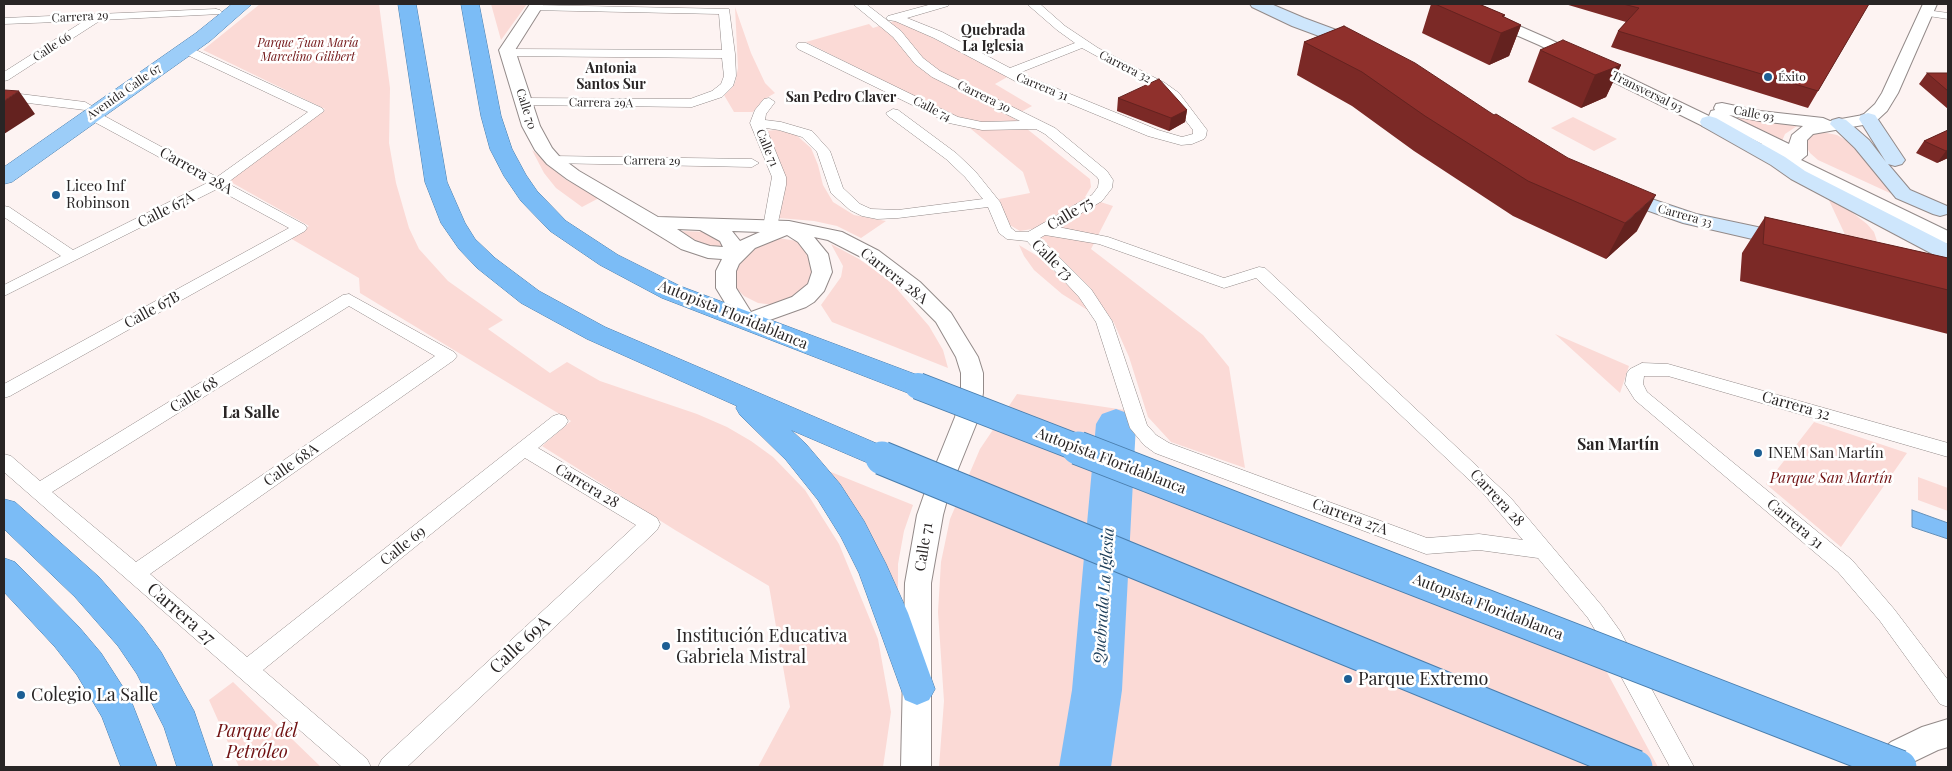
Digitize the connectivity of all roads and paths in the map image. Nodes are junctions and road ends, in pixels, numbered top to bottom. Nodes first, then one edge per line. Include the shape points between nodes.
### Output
1 (243, 4) edge
2 (407, 4) edge
3 (470, 4) edge
4 (859, 4) edge
5 (944, 4) edge
6 (1033, 4) edge
7 (1258, 4) edge
8 (1457, 4) edge
9 (1480, 4) edge
10 (536, 6) edge
11 (221, 8) edge
12 (1928, 8) edge
13 (100, 16) junction
14 (1948, 16) edge
15 (896, 17) junction
16 (4, 21) edge
17 (882, 21) junction
18 (932, 32) junction
19 (904, 42) junction
20 (1083, 44) junction
21 (802, 46) dead end
22 (185, 49) junction
23 (1377, 51) edge
24 (508, 52) junction
25 (729, 54) junction
26 (1008, 73) junction
27 (4, 77) edge
28 (1670, 92) junction
29 (4, 96) edge
30 (524, 102) junction
31 (769, 102) dead end
32 (89, 110) junction
33 (893, 113) dead end
34 (1868, 119) junction
35 (1709, 122) junction
36 (757, 123) junction
37 (1839, 124) junction
38 (1043, 125) junction
39 (1194, 139) joint
40 (1881, 142) junction
41 (553, 160) junction
42 (4, 162) edge
43 (752, 163) dead end
44 (1808, 163) junction
45 (4, 177) edge
46 (218, 183) junction
47 (1601, 186) edge
48 (1105, 188) joint
49 (992, 202) junction
50 (1854, 204) junction
51 (4, 210) edge
52 (1945, 217) edge
53 (654, 223) junction
54 (706, 226) junction
55 (779, 227) junction
56 (300, 228) joint
57 (1037, 234) junction
58 (1948, 238) edge
59 (1886, 240) dead end
60 (1802, 243) edge
61 (1948, 253) edge
62 (736, 254) junction
63 (72, 257) junction
64 (4, 291) edge
65 (350, 299) joint
66 (746, 321) junction
67 (957, 338) joint
68 (1642, 369) joint
69 (4, 392) edge
70 (734, 394) junction
71 (560, 421) dead end
72 (1162, 448) joint
73 (525, 449) junction
74 (1948, 450) edge
75 (4, 461) edge
76 (38, 491) junction
77 (4, 511) edge
78 (650, 524) joint
79 (1544, 551) junction
80 (4, 571) edge
81 (135, 574) junction
82 (247, 670) junction
83 (917, 689) junction
84 (1948, 697) edge
85 (1948, 733) edge
86 (139, 767) edge
87 (195, 767) edge
88 (359, 767) edge
89 (390, 767) edge
90 (916, 767) edge
91 (1636, 767) edge
92 (1682, 767) edge
93 (1884, 767) edge
94 (1900, 767) edge

1 - 22 main road, Avenida Calle 67
2 - 70 highway via 436,182 453,223 467,244 508,282 550,308 596,333
3 - 66 highway, Autopista Floridablanca via 491,116 501,149 515,176 541,210 582,243 643,278
4 - 17 street, Carrera 30
5 - 15 street
6 - 20 street, Carrera 32
7 - 23 main road
8 - 35 street, Transversal 93 via 1510,26
9 - 28 street, Transversal 93
10 - 24 street via 510,43
10 - 25 street via 725,11
11 - 13 street, Carrera 29
11 - 32 main road, Avenida Calle 67
12 - 14 street
12 - 34 street via 1890,93
13 - 16 street, Carrera 29
13 - 27 street, Calle 66
15 - 17 street
15 - 18 street, Carrera 31
17 - 19 street, Carrera 30
18 - 19 street
18 - 26 street, Carrera 31
19 - 38 street, Carrera 30 via 919,61 936,74
20 - 26 street
20 - 39 street, Carrera 32 via 1174,96 1200,130
21 - 38 street, Calle 74 via 954,120 982,126
22 - 32 main road, Avenida Calle 67
22 - 46 street, Calle 67A via 316,110
24 - 25 street
24 - 30 street, Calle 70
25 - 30 street, Carrera 29A via 727,86 708,98 679,104
26 - 39 street, Carrera 31 via 1162,137
28 - 37 street, Calle 93 via 1760,116
28 - 44 street, Transversal 93
29 - 32 street
30 - 41 street, Calle 70 via 534,134
31 - 36 street, Calle 71
32 - 42 main road, Avenida Calle 67
32 - 45 main road, Avenida Calle 67
32 - 46 street, Carrera 28A
33 - 49 street, Calle 73 via 961,165
34 - 37 street, Calle 93
34 - 40 main road
35 - 44 street, Transversal 93
35 - 50 main road
36 - 49 street via 807,134 823,151 836,190 867,213 898,214
36 - 55 street, Calle 71 via 779,177
37 - 40 main road via 1870,132
37 - 44 street, Calle 93 via 1801,134 1797,146
37 - 52 main road via 1862,144 1903,194
38 - 48 street, Carrera 30 via 1102,174 1106,180
40 - 52 main road
41 - 43 street, Carrera 29
41 - 53 street, Calle 70
44 - 52 street
44 - 58 street
46 - 56 street, Carrera 28A
46 - 63 street, Calle 67A
47 - 60 main road, Carrera 33 via 1690,219
48 - 57 street, Calle 75 via 1097,198
49 - 57 street, Calle 73 via 1004,230 1017,238
50 - 59 main road via 1880,228
50 - 61 main road
51 - 63 street
53 - 54 street, Calle 70
53 - 62 street, Calle 70 via 697,249
54 - 55 street, Calle 70
54 - 62 street, Calle 70 via 728,237
55 - 62 street
55 - 66 street via 805,238 818,254 822,272 820,279 804,300
55 - 67 street, Carrera 28A via 835,236 872,255 932,304
56 - 69 street, Calle 67B
57 - 72 street, Calle 73 via 1096,307 1104,321 1139,428
57 - 79 street, Carrera 28 via 1070,233 1102,240 1224,283 1259,272 1489,487
62 - 66 street via 727,269 726,288
63 - 64 street, Calle 67A
65 - 76 street, Calle 68
65 - 81 street, Calle 68A via 448,356
66 - 94 highway, Autopista Floridablanca, bridge
67 - 83 street, Calle 71 via 972,373 972,393 967,418 938,488 924,543 918,583
68 - 74 street, Carrera 32 via 1668,370
68 - 84 street, Carrera 31 via 1636,374 1634,384 1641,396 1845,566 1887,615
70 - 83 highway via 796,452 834,499 875,573
70 - 91 highway, bridge via 882,458
71 - 73 street, Calle 69
72 - 79 street, Carrera 27A via 1426,546 1479,542
73 - 78 street, Carrera 28
73 - 82 street, Calle 69
75 - 76 street, Carrera 27
76 - 81 street, Carrera 27
77 - 87 highway via 73,574 130,636 149,663 181,723
78 - 89 street, Calle 69A
79 - 92 street, Carrera 28 via 1605,626
80 - 86 highway via 68,637 94,672 117,710
81 - 82 street, Carrera 27
82 - 88 street, Carrera 27
83 - 90 street, Calle 71
85 - 93 street via 1902,752

